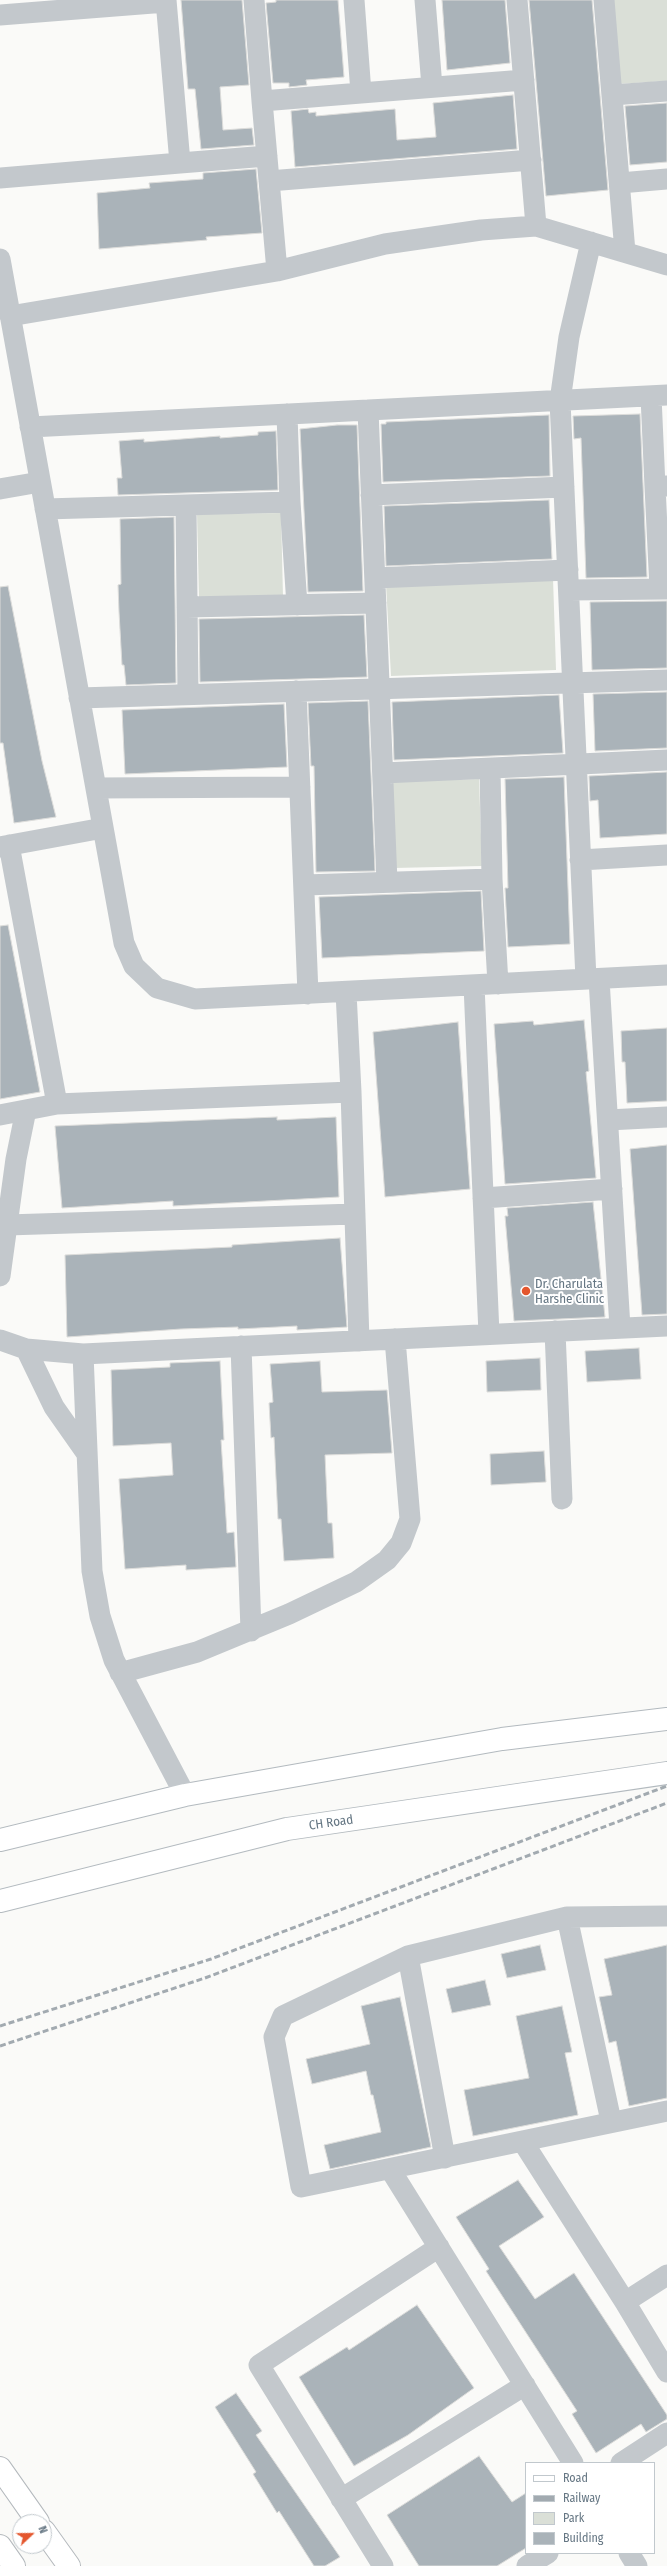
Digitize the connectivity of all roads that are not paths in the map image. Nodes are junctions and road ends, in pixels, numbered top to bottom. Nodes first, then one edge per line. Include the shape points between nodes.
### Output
1 (254, 0) edge
2 (354, 0) edge
3 (425, 0) edge
4 (517, 0) edge
5 (604, 0) edge
6 (166, 1) edge
7 (0, 15) edge
8 (524, 80) junction
9 (432, 87) junction
10 (667, 91) edge
11 (361, 93) junction
12 (612, 96) junction
13 (262, 101) junction
14 (267, 156) junction
15 (531, 160) junction
16 (180, 163) junction
17 (0, 178) edge
18 (667, 179) edge
19 (269, 181) junction
20 (620, 183) junction
21 (536, 226) junction
22 (591, 242) junction
23 (625, 252) junction
24 (0, 259) edge
25 (667, 265) edge
26 (276, 272) junction
27 (10, 316) junction
28 (8, 350) edge
29 (659, 396) edge
30 (560, 401) junction
31 (368, 410) junction
32 (287, 414) junction
33 (30, 427) junction
34 (40, 482) junction
35 (564, 487) junction
36 (661, 487) edge
37 (0, 489) edge
38 (371, 495) junction
39 (290, 502) junction
40 (186, 505) junction
41 (45, 509) junction
42 (375, 578) junction
43 (568, 580) junction
44 (663, 589) edge
45 (376, 603) junction
46 (297, 605) junction
47 (188, 607) junction
48 (667, 680) edge
49 (573, 684) junction
50 (380, 689) junction
51 (296, 691) junction
52 (188, 694) junction
53 (79, 698) junction
54 (667, 760) edge
55 (576, 765) junction
56 (490, 769) junction
57 (383, 773) junction
58 (300, 787) junction
59 (96, 788) junction
60 (103, 828) junction
61 (5, 846) edge
62 (667, 855) edge
63 (580, 860) junction
64 (492, 879) junction
65 (387, 882) junction
66 (304, 885) junction
67 (667, 975) edge
68 (592, 979) junction
69 (498, 984) junction
70 (474, 985) junction
71 (346, 992) junction
72 (308, 994) junction
73 (351, 1092) junction
74 (58, 1104) junction
75 (26, 1110) junction
76 (0, 1115) edge
77 (667, 1117) edge
78 (608, 1120) junction
79 (612, 1189) junction
80 (483, 1198) junction
81 (355, 1214) junction
82 (6, 1225) junction
83 (0, 1276) edge
84 (667, 1326) edge
85 (620, 1328) junction
86 (555, 1331) junction
87 (489, 1334) junction
88 (395, 1339) junction
89 (0, 1340) edge
90 (359, 1341) junction
91 (241, 1346) junction
92 (26, 1349) junction
93 (83, 1354) junction
94 (87, 1454) junction
95 (562, 1499) dead end
96 (251, 1631) junction
97 (120, 1673) junction
98 (667, 1719) edge
99 (667, 1773) edge
100 (185, 1795) junction
101 (0, 1840) edge
102 (0, 1901) edge
103 (667, 1916) edge
104 (567, 1917) junction
105 (408, 1956) junction
106 (667, 2111) edge
107 (611, 2121) junction
108 (523, 2142) junction
109 (445, 2158) junction
110 (390, 2169) junction
111 (439, 2247) junction
112 (667, 2275) edge
113 (625, 2302) junction
114 (667, 2372) edge
115 (525, 2385) junction
116 (667, 2433) edge
117 (572, 2462) edge
118 (622, 2462) edge
119 (0, 2468) edge
120 (341, 2498) junction
121 (32, 2514) edge
122 (52, 2542) edge
123 (0, 2546) edge
124 (546, 2554) edge
125 (630, 2554) edge
126 (14, 2566) edge
127 (69, 2566) edge
128 (383, 2566) edge
129 (527, 2566) edge
130 (637, 2566) edge

1 - 13 street
2 - 11 street
3 - 9 street
4 - 8 street
5 - 12 street
6 - 7 street
6 - 16 street
8 - 9 street
8 - 15 street
9 - 11 street
10 - 12 street
11 - 13 street
12 - 20 street
13 - 14 street
14 - 16 street
14 - 19 street
15 - 19 street
15 - 21 street
16 - 17 street
18 - 20 street
19 - 26 street
20 - 23 street
21 - 22 street
21 - 26 street via 481,230 384,244
22 - 23 street
22 - 30 street via 569,337
23 - 25 street
24 - 27 street
26 - 27 street
27 - 28 street
28 - 33 street
29 - 30 street
29 - 36 street
30 - 31 street
30 - 35 street
31 - 32 street
31 - 38 street
32 - 33 street
32 - 39 street
33 - 34 street
34 - 37 street
34 - 41 street
35 - 38 street
35 - 43 street
36 - 44 street
38 - 42 street
39 - 40 street
39 - 46 street
40 - 41 street
40 - 47 street
41 - 53 street
42 - 43 street
42 - 45 street
43 - 44 street
43 - 49 street
45 - 46 street
45 - 50 street
46 - 47 street
47 - 52 street
48 - 49 street
49 - 50 street
49 - 55 street
50 - 51 street
50 - 57 street
51 - 52 street
51 - 58 street
52 - 53 street
53 - 59 street
54 - 55 street
55 - 56 street
55 - 63 street
56 - 57 street
56 - 64 street
57 - 65 street
58 - 59 street
58 - 66 street
59 - 60 street
60 - 61 street
60 - 72 street via 124,943 134,966 157,988 195,999
61 - 74 street
62 - 63 street
63 - 68 street
64 - 65 street
64 - 69 street
65 - 66 street
66 - 72 street
67 - 68 street
68 - 69 street
68 - 78 street
69 - 70 street
70 - 71 street
70 - 80 street
71 - 72 street
71 - 73 street
73 - 74 street
73 - 81 street
74 - 75 street
75 - 76 street
75 - 82 street
77 - 78 street
78 - 79 street
79 - 80 street
79 - 85 street
80 - 87 street
81 - 82 street
81 - 90 street
82 - 83 street
84 - 85 street
85 - 86 street
86 - 87 street
86 - 95 street
87 - 88 street
88 - 90 street
88 - 96 street via 410,1519 401,1543 387,1560 356,1582
89 - 92 street
90 - 91 street
91 - 93 street
91 - 96 street
92 - 93 street
92 - 94 street via 54,1407
93 - 94 street
94 - 97 street via 92,1571 100,1616
96 - 97 street via 197,1652
97 - 100 street
98 - 100 main road via 502,1739
99 - 102 main road, CH Road via 287,1829
100 - 101 main road
103 - 104 street
104 - 105 street
104 - 107 street
105 - 109 street
105 - 110 street via 283,2016 274,2037 301,2187
106 - 107 street
107 - 108 street
108 - 109 street
108 - 113 street
109 - 110 street
110 - 111 street
111 - 115 street
111 - 120 street via 259,2365
112 - 113 street
113 - 114 street
115 - 117 street
115 - 120 street
116 - 118 street
119 - 121 main road
120 - 128 street
122 - 127 main road
123 - 126 main road
124 - 129 street
125 - 130 street

